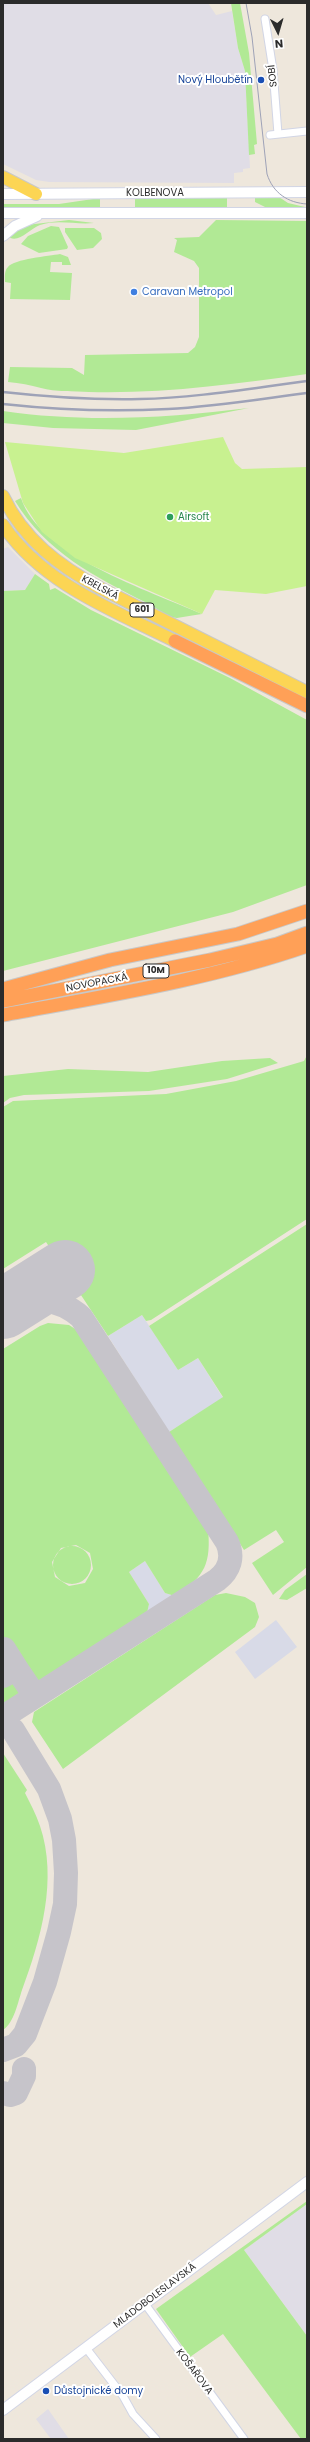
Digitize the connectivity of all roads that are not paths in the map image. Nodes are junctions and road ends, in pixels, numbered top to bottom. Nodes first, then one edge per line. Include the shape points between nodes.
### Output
1 (265, 19) dead end
2 (307, 131) edge
3 (278, 134) junction
4 (270, 135) dead end
5 (3, 177) edge
6 (307, 192) edge
7 (3, 194) edge
8 (36, 194) junction
9 (44, 213) junction
10 (307, 213) edge
11 (3, 214) edge
12 (3, 236) edge
13 (3, 496) edge
14 (3, 525) edge
15 (175, 641) joint
16 (307, 692) edge
17 (307, 706) edge
18 (307, 911) edge
19 (307, 933) edge
20 (307, 946) edge
21 (307, 954) edge
22 (235, 968) junction
23 (3, 989) edge
24 (3, 1000) edge
25 (3, 1016) edge
26 (307, 2182) edge
27 (145, 2304) junction
28 (86, 2348) junction
29 (3, 2410) edge
30 (156, 2439) edge
31 (244, 2439) edge

1 - 3 street, SOBÍ via 273,70
2 - 3 street
3 - 4 street
5 - 8 main road
6 - 8 main road, KOLBENOVA
7 - 8 main road, KOLBENOVA
9 - 10 main road, KOLBENOVA
9 - 11 main road, KOLBENOVA
9 - 12 main road via 15,226
13 - 16 main road, KBELSKÁ / 601 via 32,539 67,570
14 - 15 main road, KBELSKÁ / 601 via 21,548 49,574
15 - 17 highway, KBELSKÁ / 601
18 - 23 highway, 10M via 238,934 116,958
19 - 24 highway, NOVOPACKÁ / 10M via 270,946 210,960
20 - 22 highway, 10M
21 - 22 highway, 10M
22 - 25 highway, NOVOPACKÁ / 10M via 160,986
26 - 27 main road, MLADOBOLESLAVSKÁ
27 - 28 main road, MLADOBOLESLAVSKÁ
27 - 31 street, KOŠAŘOVA
28 - 29 main road, MLADOBOLESLAVSKÁ
28 - 30 street via 123,2396 133,2414

